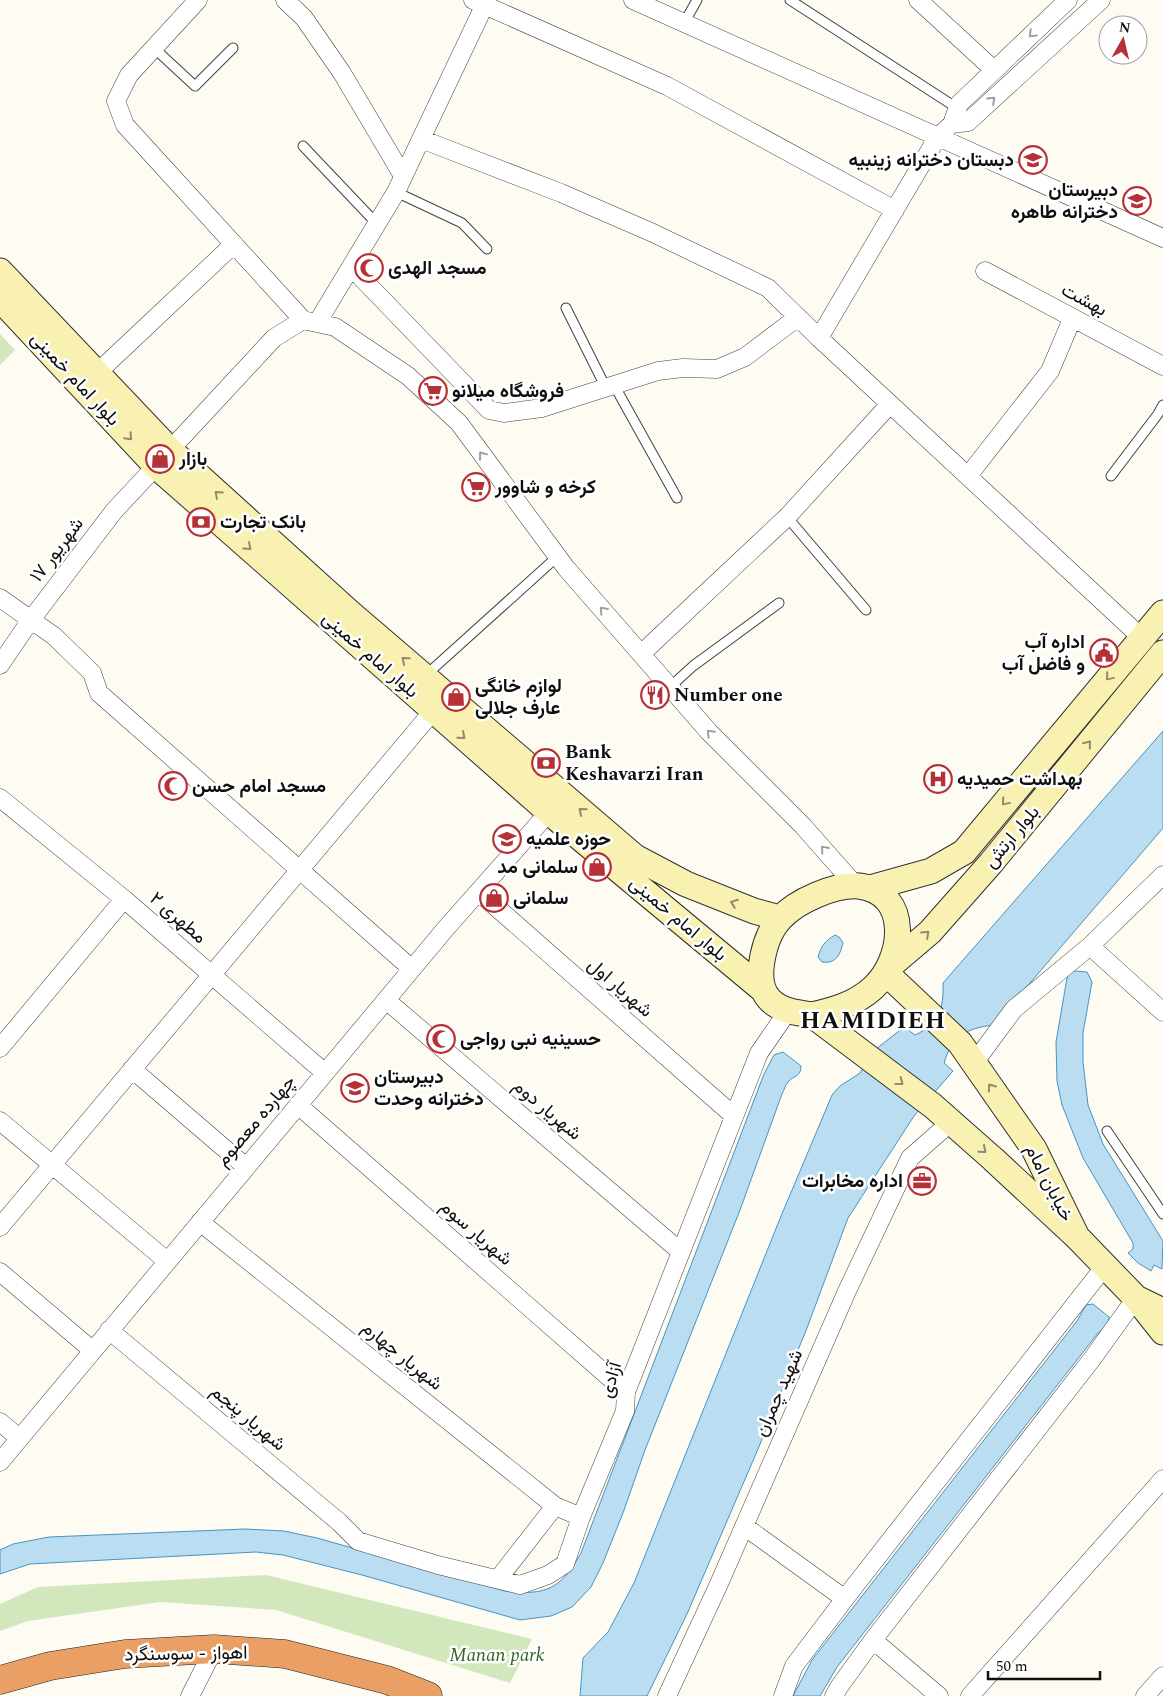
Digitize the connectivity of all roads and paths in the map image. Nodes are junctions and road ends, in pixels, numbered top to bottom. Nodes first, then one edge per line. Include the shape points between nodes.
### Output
1 (198, 0) edge
2 (285, 0) edge
3 (633, 0) edge
4 (697, 0) edge
5 (790, 0) edge
6 (918, 0) edge
7 (1068, 0) edge
8 (1101, 0) edge
9 (481, 2) edge
10 (684, 23) junction
11 (154, 48) junction
12 (233, 48) dead end
13 (994, 70) junction
14 (955, 116) junction
15 (937, 138) junction
16 (422, 139) junction
17 (303, 146) dead end
18 (400, 184) junction
19 (895, 210) junction
20 (377, 224) junction
21 (1163, 238) edge
22 (234, 244) junction
23 (487, 249) dead end
24 (352, 268) junction
25 (0, 270) edge
26 (985, 271) dead end
27 (0, 299) edge
28 (566, 308) dead end
29 (798, 317) junction
30 (1072, 319) junction
31 (310, 322) junction
32 (819, 338) junction
33 (1163, 366) edge
34 (97, 373) junction
35 (610, 386) junction
36 (890, 404) junction
37 (1163, 405) edge
38 (163, 458) junction
39 (968, 476) junction
40 (1111, 476) dead end
41 (677, 498) dead end
42 (787, 517) junction
43 (558, 556) junction
44 (0, 598) edge
45 (779, 603) dead end
46 (866, 610) dead end
47 (1163, 612) edge
48 (30, 620) junction
49 (1142, 638) junction
50 (1163, 653) edge
51 (641, 654) junction
52 (0, 665) edge
53 (424, 677) junction
54 (670, 687) junction
55 (433, 711) junction
56 (0, 798) edge
57 (550, 812) junction
58 (299, 870) junction
59 (1163, 875) edge
60 (863, 887) junction
61 (479, 892) junction
62 (124, 899) junction
63 (780, 918) junction
64 (1090, 946) junction
65 (412, 969) junction
66 (888, 970) junction
67 (212, 974) junction
68 (762, 989) junction
69 (386, 1000) junction
70 (1163, 1012) edge
71 (800, 1013) junction
72 (0, 1048) edge
73 (974, 1063) junction
74 (132, 1069) junction
75 (325, 1073) junction
76 (298, 1105) junction
77 (942, 1114) junction
78 (734, 1116) junction
79 (0, 1121) edge
80 (1107, 1131) dead end
81 (52, 1164) junction
82 (246, 1167) junction
83 (1163, 1214) edge
84 (200, 1222) junction
85 (0, 1227) edge
86 (1077, 1238) junction
87 (681, 1252) junction
88 (167, 1261) junction
89 (1105, 1266) junction
90 (0, 1272) edge
91 (1136, 1298) junction
92 (1163, 1311) edge
93 (109, 1330) junction
94 (1163, 1332) edge
95 (92, 1350) junction
96 (626, 1392) junction
97 (0, 1422) edge
98 (19, 1438) junction
99 (0, 1462) edge
100 (1163, 1479) edge
101 (555, 1506) junction
102 (581, 1517) junction
103 (744, 1526) junction
104 (358, 1541) joint
105 (498, 1580) junction
106 (845, 1599) junction
107 (874, 1640) junction
108 (214, 1649) junction
109 (1163, 1676) edge
110 (0, 1680) edge
111 (381, 1688) edge
112 (190, 1696) edge
113 (428, 1696) edge
114 (667, 1696) edge
115 (782, 1696) edge
116 (834, 1696) edge
117 (940, 1696) edge
118 (970, 1696) edge
119 (1145, 1696) edge

1 - 11 street
2 - 18 street via 304,18 342,73
3 - 10 street
4 - 10 lane
5 - 14 lane
6 - 13 street
7 -> 13 street
14 -> 8 street via 968,122
9 - 16 street
9 - 19 street via 667,86
10 - 15 street
11 - 12 lane via 195,86
11 - 22 street via 129,75 116,101 125,125
13 - 14 street via 959,104
14 - 15 street
15 - 19 street
15 - 21 street
16 - 18 street
16 - 29 street via 653,233 768,288
17 - 20 lane
18 - 20 street
18 - 23 lane via 462,224
19 - 32 street
20 - 24 street
22 - 31 street
22 - 34 street
24 - 31 street
24 - 35 street via 489,410 504,413 542,408
25 - 34 main road, بلوار امام خمینی
26 - 30 street, بهشت
27 -> 38 main road, بلوار امام خمینی
28 - 35 lane
29 - 32 street
29 - 35 street via 744,357 717,369 658,371
30 - 33 street, بهشت
30 - 39 street via 1050,371
31 - 38 street, ۱۷ شهریور via 274,338
43 -> 31 street via 459,424 408,376 335,327
32 - 36 street
34 - 38 main road, بلوار امام خمینی
35 - 41 lane
36 - 39 street
36 - 42 street
37 - 40 lane
38 - 48 street, ۱۷ شهریور via 114,511
53 -> 38 main road, بلوار امام خمینی
38 -> 55 main road, بلوار امام خمینی
39 - 49 street
42 - 46 lane
42 - 51 street
51 -> 43 street
43 - 53 lane
44 - 48 street
45 - 54 lane via 693,666
47 - 49 main road, بلوار ارتش
48 - 52 street, ۱۷ شهریور
48 - 58 street via 54,636 92,673 98,694
49 -> 60 main road, بلوار ارتش via 964,852 931,871
66 -> 50 main road, بلوار ارتش via 930,932 991,863
51 - 54 street
63 -> 53 main road, بلوار امام خمینی via 686,884 635,856
60 -> 54 street via 708,732
55 -> 57 main road, بلوار امام خمینی
55 - 58 street
56 - 62 street, مطهری ۲
57 - 61 street, چهارده معصوم
57 - 68 main road, بلوار امام خمینی
58 - 65 street
58 - 67 street
59 - 64 street
60 - 63 main road via 838,888 810,896
60 - 66 main road via 888,902 896,922 896,952
61 - 65 street, چهارده معصوم
61 - 78 street, شهریار اول
62 - 67 street, مطهری ۲
62 - 72 street
63 - 68 main road via 764,952 760,977
64 - 70 street
64 - 73 street via 1014,1009
65 - 69 street, چهارده معصوم
66 - 71 main road via 874,988 848,1005
66 - 73 main road, خیابان امام via 960,1042
67 - 74 street
67 - 75 street, مطهری ۲
68 - 71 main road via 777,1006
69 - 75 street, چهارده معصوم
69 - 87 street, شهریار دوم
71 -> 77 main road, خیابان امام
71 - 78 street, آزادی via 759,1053
86 -> 73 main road, خیابان امام via 1034,1149
74 - 81 street
74 - 82 street
75 - 76 street, چهارده معصوم
76 - 82 street, چهارده معصوم
76 - 96 street, شهریار سوم
77 -> 86 main road, خیابان امام
77 - 103 street, شهید چمران via 910,1158 847,1291
78 - 87 street, آزادی
79 - 81 street
80 - 83 lane
81 - 85 street
81 - 88 street
82 - 84 street, چهارده معصوم
84 - 88 street, چهارده معصوم
84 - 101 street, شهریار چهارم
86 - 89 main road
87 - 96 street, آزادی
88 - 93 street, چهارده معصوم
89 - 91 main road
89 - 106 street
90 - 95 street
91 - 92 main road
91 - 94 main road
91 - 107 street
93 - 95 street, چهارده معصوم
93 - 104 street, شهریار پنجم
95 - 98 street, چهارده معصوم
96 - 102 street, آزادی via 624,1411
97 - 98 street
98 - 99 street, چهارده معصوم
100 - 118 street
101 - 102 street, شهریار چهارم
101 - 105 street
102 - 105 street, آزادی via 565,1564 548,1576 520,1585
103 - 106 street
103 - 114 street, شهید چمران
104 - 105 street, آزادی
106 - 115 street via 794,1666
107 - 116 street
107 - 117 street
108 - 110 highway, اهواز - سوسنگرد via 125,1654 50,1666
108 - 111 highway, اهواز - سوسنگرد via 285,1654
108 - 112 street
109 - 119 street
111 - 113 highway, اهواز - سوسنگرد

